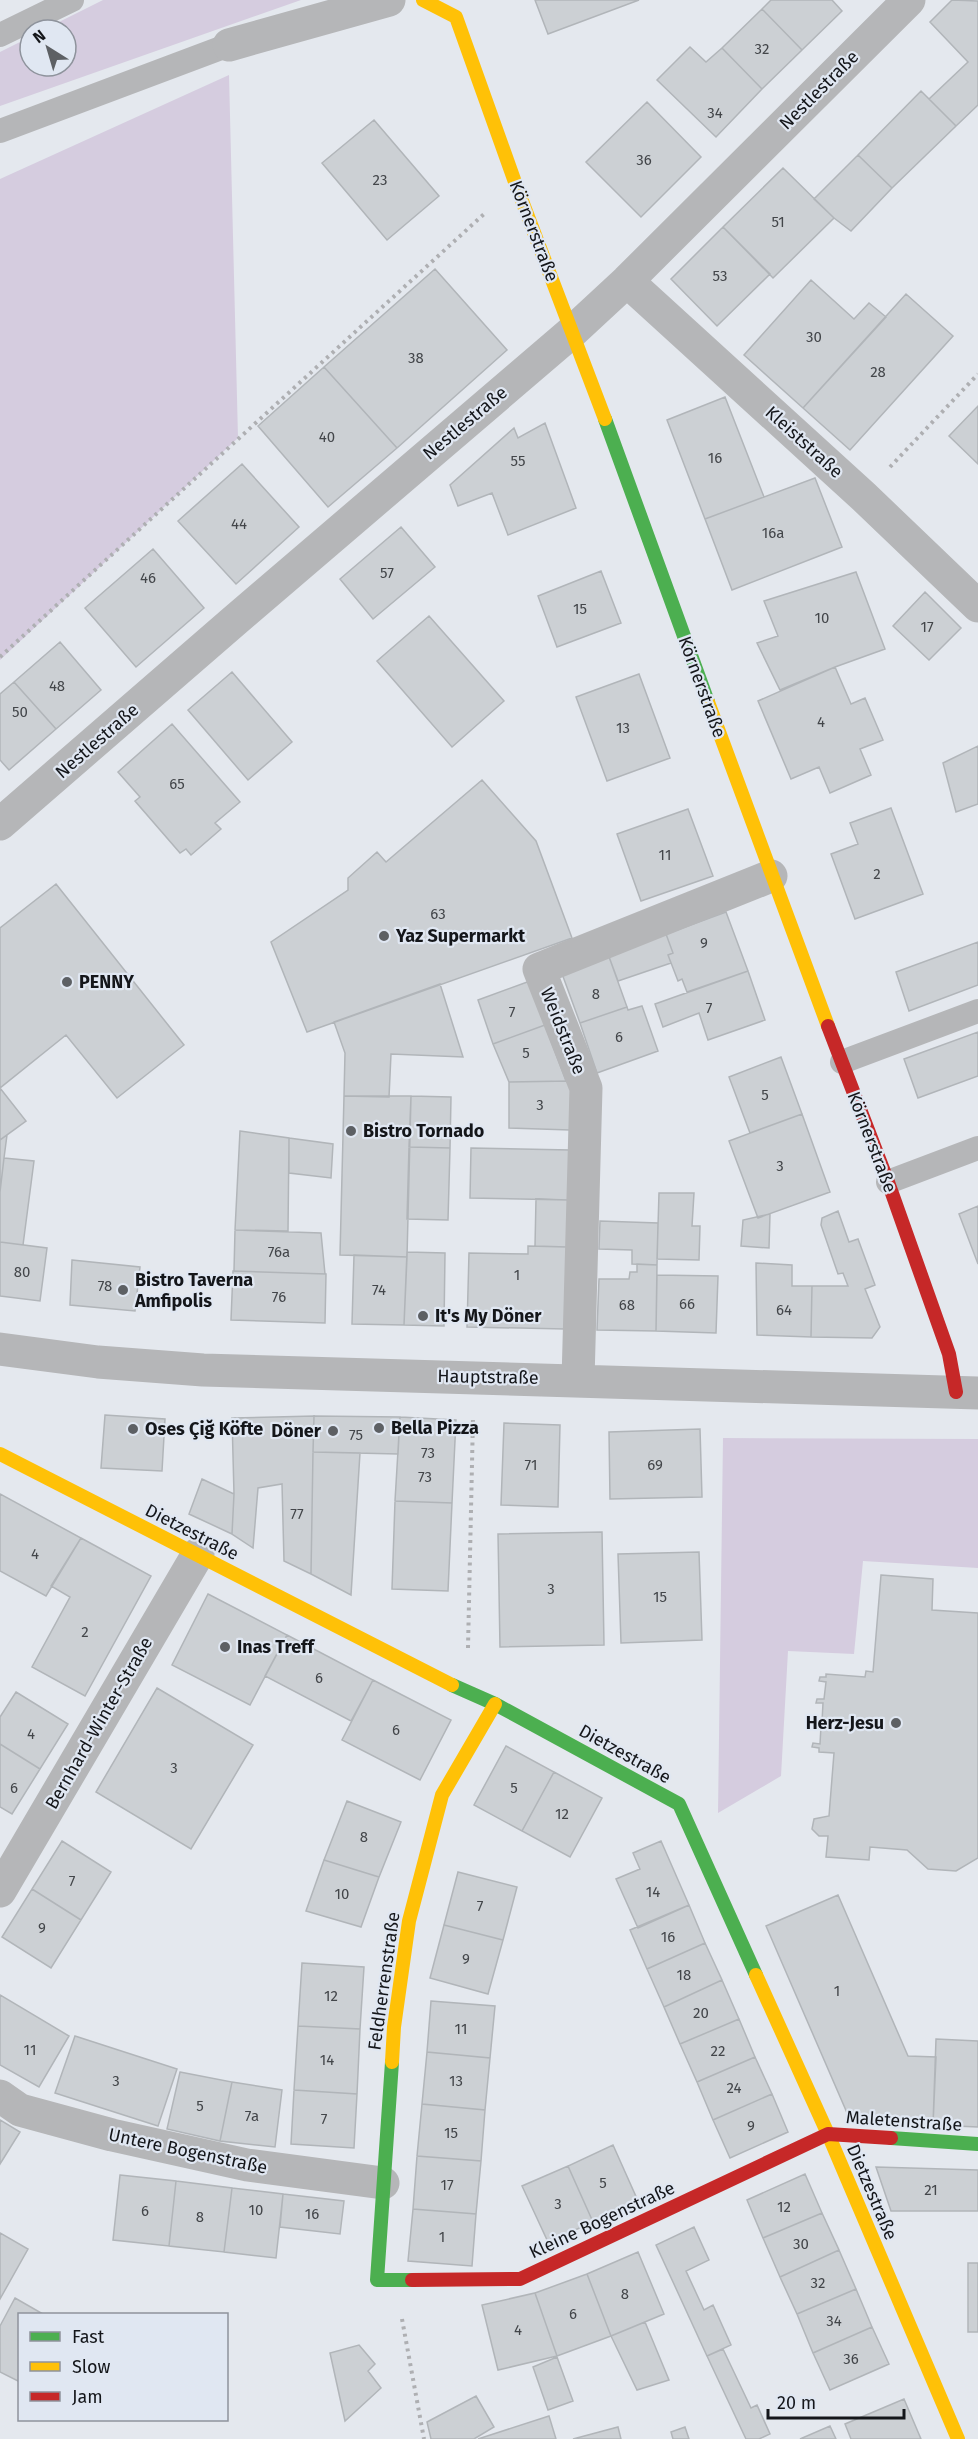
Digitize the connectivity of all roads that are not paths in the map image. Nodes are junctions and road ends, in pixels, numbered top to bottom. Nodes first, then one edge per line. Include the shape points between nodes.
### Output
1 (72, 0) edge
2 (389, 0) edge
3 (423, 0) edge
4 (909, 0) edge
5 (0, 35) edge
6 (229, 45) joint
7 (0, 131) edge
8 (627, 281) junction
9 (573, 331) junction
10 (978, 606) edge
11 (0, 824) edge
12 (771, 876) junction
13 (978, 1011) edge
14 (842, 1062) junction
15 (978, 1148) edge
16 (888, 1182) junction
17 (0, 1349) edge
18 (578, 1380) junction
19 (967, 1392) edge
20 (0, 1454) edge
21 (198, 1554) junction
22 (495, 1704) junction
23 (0, 1891) edge
24 (0, 2096) edge
25 (828, 2134) junction
26 (978, 2144) edge
27 (383, 2183) junction
28 (377, 2280) joint
29 (958, 2439) edge

1 - 5 lane
2 - 6 street
3 - 9 street, Körnerstraße via 456,17
4 - 8 street, Nestlestraße
6 - 7 lane
8 - 9 street, Nestlestraße
8 - 10 street, Kleiststraße
9 - 11 street, Nestlestraße
9 - 12 street, Körnerstraße
12 - 14 street, Körnerstraße
12 - 18 street, Weidstraße via 539,969 586,1088
13 - 14 lane
14 - 16 street, Körnerstraße
15 - 16 lane
16 - 19 street, Körnerstraße via 949,1354
17 - 18 street, Hauptstraße via 203,1370
18 - 19 street, Hauptstraße
20 - 21 street, Dietzestraße
21 - 22 street, Dietzestraße
21 - 23 street, Bernhard-Winter-Straße
22 - 25 street, Dietzestraße via 679,1804
22 - 27 street, Feldherrenstraße via 442,1795 409,1921 394,2027
24 - 27 street, Untere Bogenstraße via 20,2110 112,2135 247,2165
25 - 26 street, Maletenstraße
25 - 28 street, Kleine Bogenstraße via 520,2279
25 - 29 street, Dietzestraße
27 - 28 street, Feldherrenstraße

